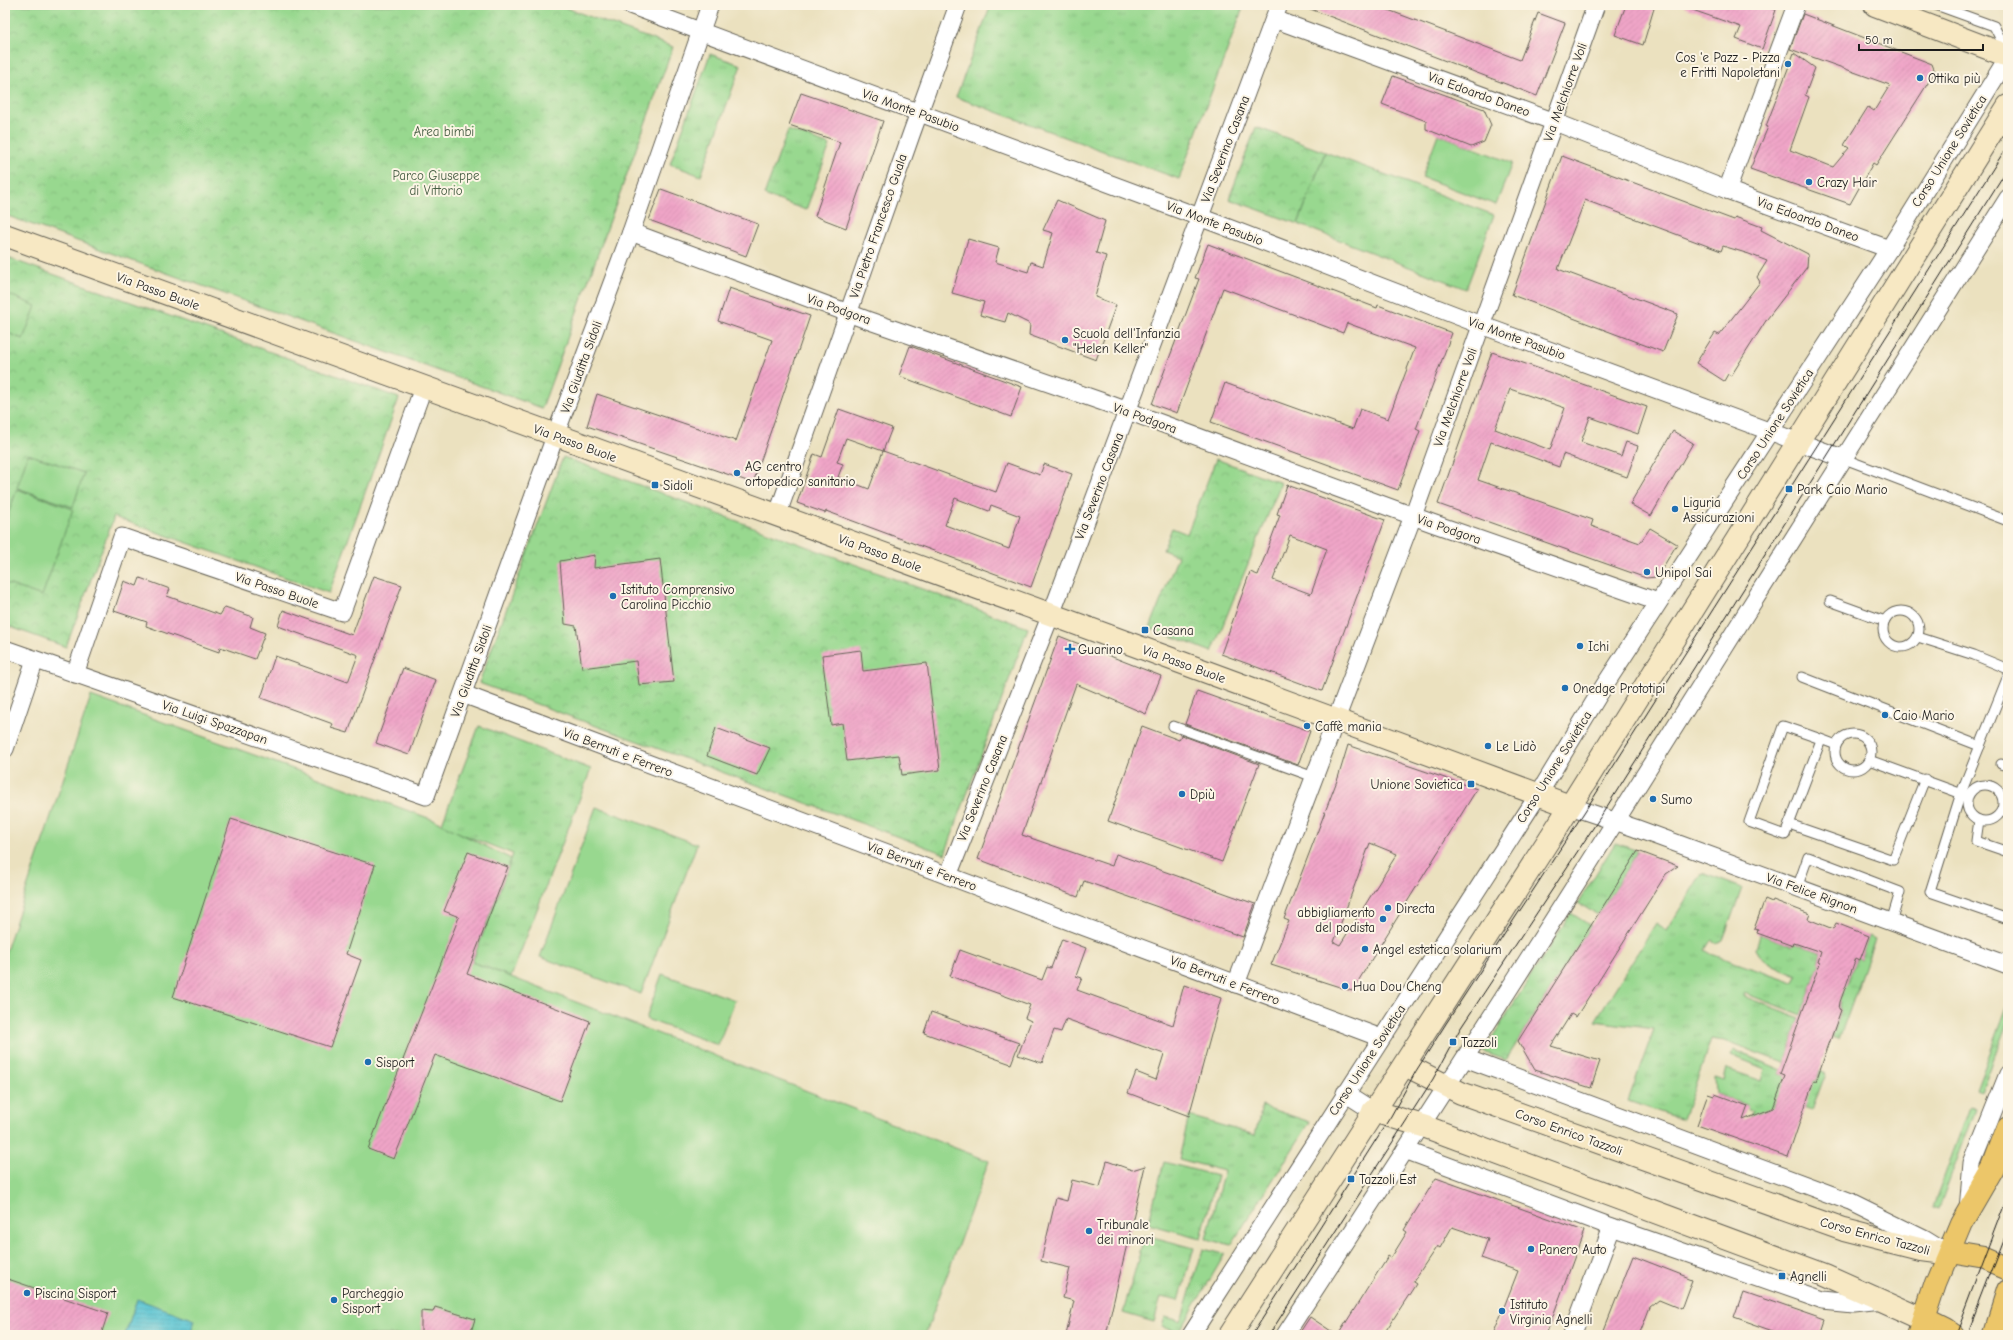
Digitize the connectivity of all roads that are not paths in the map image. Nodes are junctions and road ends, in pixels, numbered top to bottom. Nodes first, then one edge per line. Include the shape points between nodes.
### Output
1 (630, 5) edge
2 (710, 5) edge
3 (958, 5) edge
4 (1596, 5) edge
5 (1796, 5) edge
6 (1875, 5) edge
7 (1936, 5) edge
8 (1277, 12) edge
9 (700, 32) junction
10 (2008, 56) edge
11 (2008, 106) edge
12 (919, 112) junction
13 (1554, 122) junction
14 (1727, 190) junction
15 (2008, 198) edge
16 (1199, 217) junction
17 (631, 232) junction
18 (5, 235) edge
19 (1890, 249) junction
20 (848, 312) junction
21 (1481, 325) junction
22 (423, 388) junction
23 (1128, 412) junction
24 (1769, 432) junction
25 (556, 436) junction
26 (1798, 442) junction
27 (1842, 458) junction
28 (777, 516) junction
29 (1413, 516) junction
30 (2008, 521) edge
31 (1830, 601) dead end
32 (1658, 602) junction
33 (1051, 615) junction
34 (1884, 621) junction
35 (1918, 637) junction
36 (5, 649) edge
37 (35, 660) junction
38 (2008, 668) edge
39 (75, 674) junction
40 (2008, 676) edge
41 (1802, 677) dead end
42 (463, 694) junction
43 (1336, 719) junction
44 (1173, 726) dead end
45 (1822, 740) junction
46 (1836, 745) junction
47 (1980, 746) junction
48 (5, 749) edge
49 (1869, 760) junction
50 (1314, 778) junction
51 (1925, 779) junction
52 (1539, 794) junction
53 (1965, 795) junction
54 (426, 796) joint
55 (1570, 806) junction
56 (2005, 812) edge
57 (1979, 820) junction
58 (1616, 821) junction
59 (1789, 824) junction
60 (2008, 852) edge
61 (948, 876) junction
62 (1797, 888) junction
63 (2008, 919) edge
64 (1891, 922) junction
65 (2008, 965) edge
66 (1236, 984) junction
67 (1381, 1038) junction
68 (1465, 1058) junction
69 (1405, 1065) junction
70 (2008, 1074) edge
71 (1447, 1086) junction
72 (1345, 1093) junction
73 (1374, 1111) junction
74 (1422, 1125) junction
75 (2008, 1128) edge
76 (1405, 1150) junction
77 (1968, 1210) junction
78 (1612, 1227) junction
79 (1949, 1253) junction
80 (2008, 1269) edge
81 (2008, 1291) edge
82 (1882, 1301) junction
83 (1922, 1328) edge
84 (1191, 1335) edge
85 (1230, 1335) edge
86 (1285, 1335) edge
87 (1572, 1335) edge
88 (1952, 1335) edge
89 (1994, 1335) edge

1 - 9 street, Via Monte Pasubio
2 - 9 street, Via Giuditta Sidoli
3 - 12 street, Via Pietro Francesco Guala
4 - 13 street, Via Melchiorre Voli
5 - 14 street
6 - 10 street
7 - 10 lane via 1994,26
8 - 13 street, Via Edoardo Daneo
8 - 16 street, Via Severino Casana
9 - 12 street, Via Monte Pasubio
9 - 17 street, Via Giuditta Sidoli
10 - 19 street, Corso Unione Sovietica
11 - 26 street, Corso Unione Sovietica
12 - 16 street, Via Monte Pasubio
12 - 20 street, Via Pietro Francesco Guala
13 - 14 street, Via Edoardo Daneo
13 - 21 street, Via Melchiorre Voli
14 - 19 street, Via Edoardo Daneo
15 - 27 street
16 - 21 street, Via Monte Pasubio
16 - 23 street, Via Severino Casana
17 - 20 street, Via Podgora
17 - 25 street, Via Giuditta Sidoli
18 - 22 street, Via Passo Buole
19 - 24 street, Corso Unione Sovietica
20 - 23 street, Via Podgora
20 - 28 street, Via Pietro Francesco Guala
21 - 24 street, Via Monte Pasubio
21 - 29 street, Via Melchiorre Voli
22 - 25 street, Via Passo Buole
22 - 39 street, Via Passo Buole via 342,612 122,537
23 - 29 street, Via Podgora
23 - 33 street, Via Severino Casana
24 - 26 street, Via Monte Pasubio
24 - 32 street, Corso Unione Sovietica
25 - 28 street, Via Passo Buole
25 - 42 street, Via Giuditta Sidoli
26 - 27 street
26 - 55 street, Corso Unione Sovietica
27 - 30 lane
27 - 58 street
28 - 33 street, Via Passo Buole
29 - 32 street, Via Podgora
29 - 43 street, Via Melchiorre Voli
31 - 34 lane
32 - 52 street, Corso Unione Sovietica
33 - 43 street, Via Passo Buole
33 - 61 street, Via Severino Casana
34 - 35 lane via 1884,636 1895,646 1908,646
34 - 35 lane via 1895,612 1909,612 1915,616 1918,623
35 - 38 lane
36 - 37 street, Via Luigi Spazzapan
37 - 39 street, Via Luigi Spazzapan
37 - 48 street
39 - 54 street, Via Luigi Spazzapan
40 - 47 lane
41 - 47 lane
42 - 54 street, Via Giuditta Sidoli
42 - 61 street, Via Berruti e Ferrero
43 - 50 street
43 - 52 street, Via Passo Buole
44 - 50 lane
45 - 46 lane
45 - 59 lane
45 - 59 lane via 1783,726 1749,822 1785,835
46 - 49 lane via 1836,760 1847,770 1860,770
46 - 49 lane via 1846,735 1860,736 1870,746
47 - 53 lane
49 - 51 lane
50 - 66 street
51 - 53 lane
51 - 59 lane via 1893,860
52 - 55 street, Via Passo Buole
52 - 67 street, Corso Unione Sovietica
53 - 56 lane via 1979,786 1993,787 2002,797
53 - 57 lane via 1968,810
53 - 63 lane via 1930,892
55 - 58 street
55 - 69 street, Corso Unione Sovietica
56 - 57 lane via 1992,820
57 - 60 lane via 1976,841
58 - 62 street, Via Felice Rignon
58 - 68 street
61 - 66 street, Via Berruti e Ferrero
62 - 64 street, Via Felice Rignon
62 - 64 lane via 1808,857 1900,892
64 - 65 street, Via Felice Rignon
66 - 67 street, Via Berruti e Ferrero
67 - 72 street, Corso Unione Sovietica
68 - 71 street
68 - 79 street, Corso Enrico Tazzoli via 1850,1202
69 - 71 street, Corso Enrico Tazzoli
69 - 73 street, Corso Unione Sovietica
70 - 77 street via 1972,1164
71 - 74 street
71 - 79 street, Corso Enrico Tazzoli via 1475,1099 1844,1230 1920,1249
72 - 73 street
72 - 84 street, Corso Unione Sovietica
73 - 74 street
73 - 85 street, Corso Unione Sovietica
74 - 76 street
74 - 82 street via 1825,1275
75 - 77 main road via 1993,1168
76 - 78 street
76 - 86 street
77 - 79 main road
78 - 82 street via 1823,1302 1854,1304
78 - 87 street
79 - 80 main road via 1985,1260
79 - 83 main road via 1936,1283
81 - 89 main road
82 - 83 street
83 - 88 main road via 1945,1330

